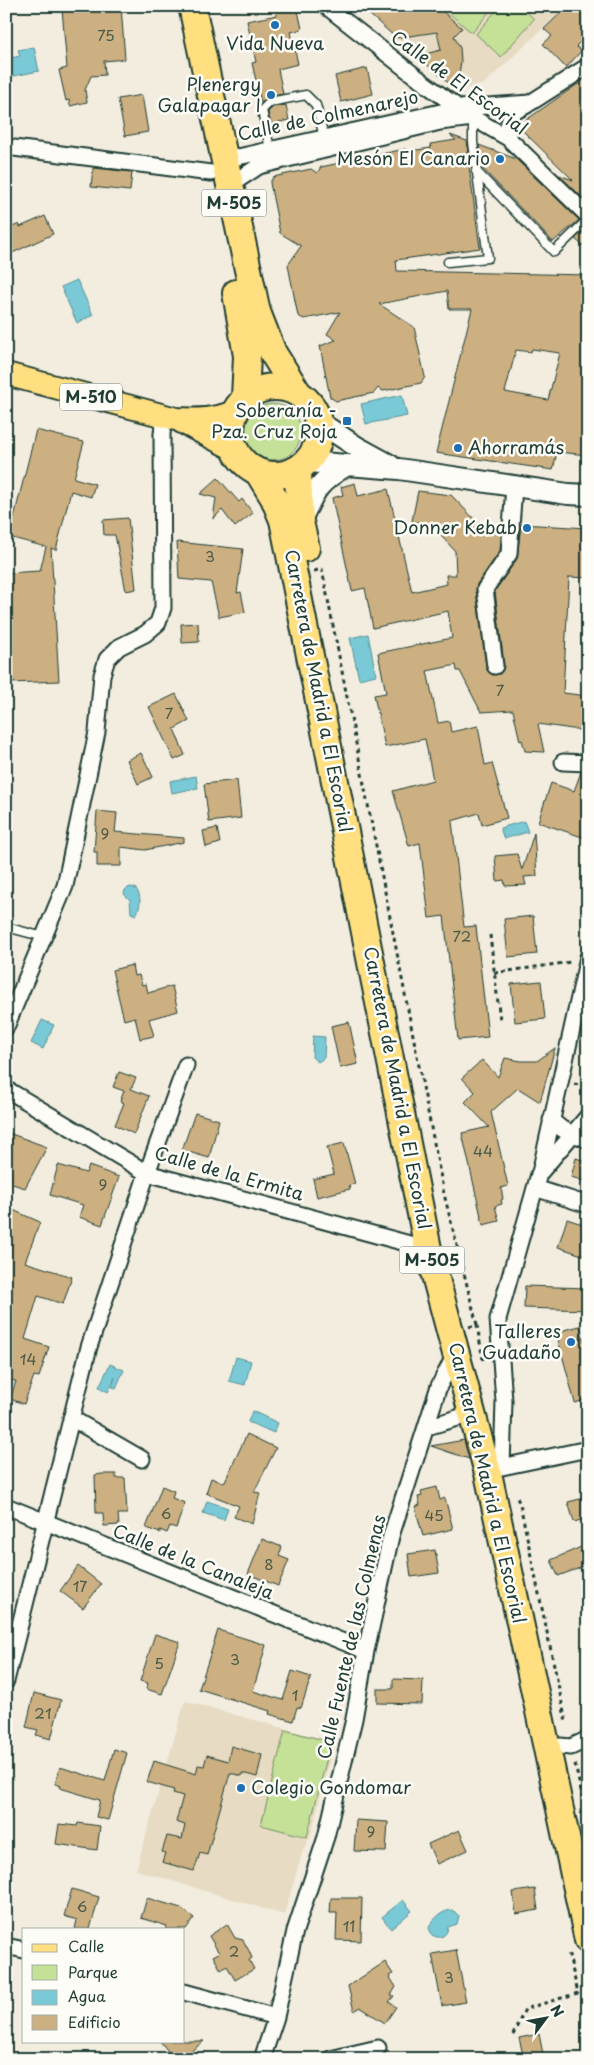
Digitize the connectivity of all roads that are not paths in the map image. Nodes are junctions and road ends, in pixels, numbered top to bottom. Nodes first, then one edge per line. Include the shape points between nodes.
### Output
1 (175, 6) edge
2 (192, 6) edge
3 (326, 6) edge
4 (588, 66) edge
5 (530, 103) junction
6 (459, 108) junction
7 (473, 118) junction
8 (324, 137) junction
9 (508, 138) junction
10 (6, 147) edge
11 (270, 150) junction
12 (221, 170) junction
13 (476, 171) junction
14 (586, 219) edge
15 (448, 262) dead end
16 (6, 374) edge
17 (298, 393) junction
18 (240, 405) junction
19 (170, 418) junction
20 (319, 422) junction
21 (234, 449) junction
22 (347, 465) junction
23 (303, 466) junction
24 (399, 469) junction
25 (258, 472) junction
26 (514, 486) junction
27 (588, 495) edge
28 (300, 522) junction
29 (495, 666) dead end
30 (563, 762) dead end
31 (588, 763) edge
32 (6, 927) edge
33 (44, 937) junction
34 (587, 962) edge
35 (6, 1027) edge
36 (186, 1065) dead end
37 (6, 1090) edge
38 (588, 1116) edge
39 (551, 1120) junction
40 (581, 1137) edge
41 (147, 1173) junction
42 (537, 1181) junction
43 (588, 1204) edge
44 (428, 1249) junction
45 (456, 1351) junction
46 (471, 1414) junction
47 (71, 1418) junction
48 (427, 1427) junction
49 (588, 1449) edge
50 (142, 1459) dead end
51 (502, 1467) junction
52 (6, 1506) edge
53 (45, 1523) junction
54 (366, 1651) junction
55 (6, 1681) edge
56 (588, 1739) edge
57 (560, 1746) junction
58 (588, 1876) edge
59 (581, 1944) edge
60 (6, 1946) edge
61 (22, 1950) edge
62 (185, 1992) edge
63 (276, 2017) junction
64 (378, 2048) dead end
65 (262, 2059) edge
66 (330, 2059) edge

1 - 12 highway, M-505
2 - 12 highway, M-505
3 - 6 street, Calle de El Escorial
4 - 5 street, Calle de Colmenarejo
5 - 6 street, Calle de Colmenarejo
5 - 9 street, Calle de Colmenarejo via 512,113
6 - 7 street, Calle de El Escorial
6 - 8 street, Calle de Colmenarejo
7 - 9 street, Calle de El Escorial
7 - 12 street, Calle de Colmenarejo via 440,122 259,166
7 - 13 lane
8 - 11 street, Calle de Colmenarejo
8 - 11 lane via 316,105 306,94 270,102 262,110
9 - 14 street, Calle de El Escorial
10 - 12 street, Calle de Colmenarejo
11 - 12 street, Calle de Colmenarejo via 238,157
12 - 17 highway, M-505 via 257,312 273,353
12 - 18 highway, M-505 via 247,356
13 - 14 lane via 554,252
13 - 15 lane via 488,258
16 - 19 main road, M-510
17 - 18 highway via 270,387 257,390
17 - 20 highway, M-505 via 311,405
18 - 19 main road, M-510 via 221,418
18 - 21 highway, M-505 via 231,431
19 - 21 main road, M-510
19 - 33 street via 162,434 163,608 158,623 106,659 97,732 65,886
20 - 23 highway, M-505 via 318,443
20 - 24 main road via 357,448
21 - 25 highway, M-505 via 245,465
22 - 23 main road
22 - 24 main road
22 - 28 main road via 327,476 314,490
23 - 25 highway via 286,475
23 - 28 highway, Carretera de Madrid a El Escorial / M-505
24 - 26 main road
25 - 44 highway, Carretera de Madrid a El Escorial / M-505 via 283,520
26 - 27 main road
26 - 29 street via 509,554 485,588
28 - 51 highway, Carretera de Madrid a El Escorial / M-505 via 374,883 433,1197
30 - 31 street
32 - 33 lane
33 - 35 street
34 - 39 street
36 - 41 street
37 - 41 street, Calle de la Ermita
38 - 40 street
39 - 40 street
39 - 42 street
40 - 42 street
41 - 44 street, Calle de la Ermita
41 - 47 street via 89,1347
42 - 43 street
42 - 51 street via 498,1319 504,1401
44 - 45 highway, Carretera de Madrid a El Escorial / M-505
45 - 46 highway, Carretera de Madrid a El Escorial / M-505
45 - 48 street, Calle Fuente de las Colmenas via 439,1386
46 - 48 street
46 - 59 highway, Carretera de Madrid a El Escorial / M-505 via 488,1473
47 - 50 street
47 - 53 street
48 - 54 street, Calle Fuente de las Colmenas via 391,1536
49 - 51 street
51 - 57 highway, Carretera de Madrid a El Escorial / M-505
52 - 53 street, Calle de la Canaleja
53 - 54 street, Calle de la Canaleja
53 - 55 street
54 - 63 street, Calle Fuente de las Colmenas via 354,1719 326,1837 296,1931
56 - 57 street via 571,1747
57 - 58 highway, Carretera de Madrid a El Escorial / M-505
60 - 61 street
62 - 63 street
63 - 65 street, Calle Fuente de las Colmenas
64 - 66 street

